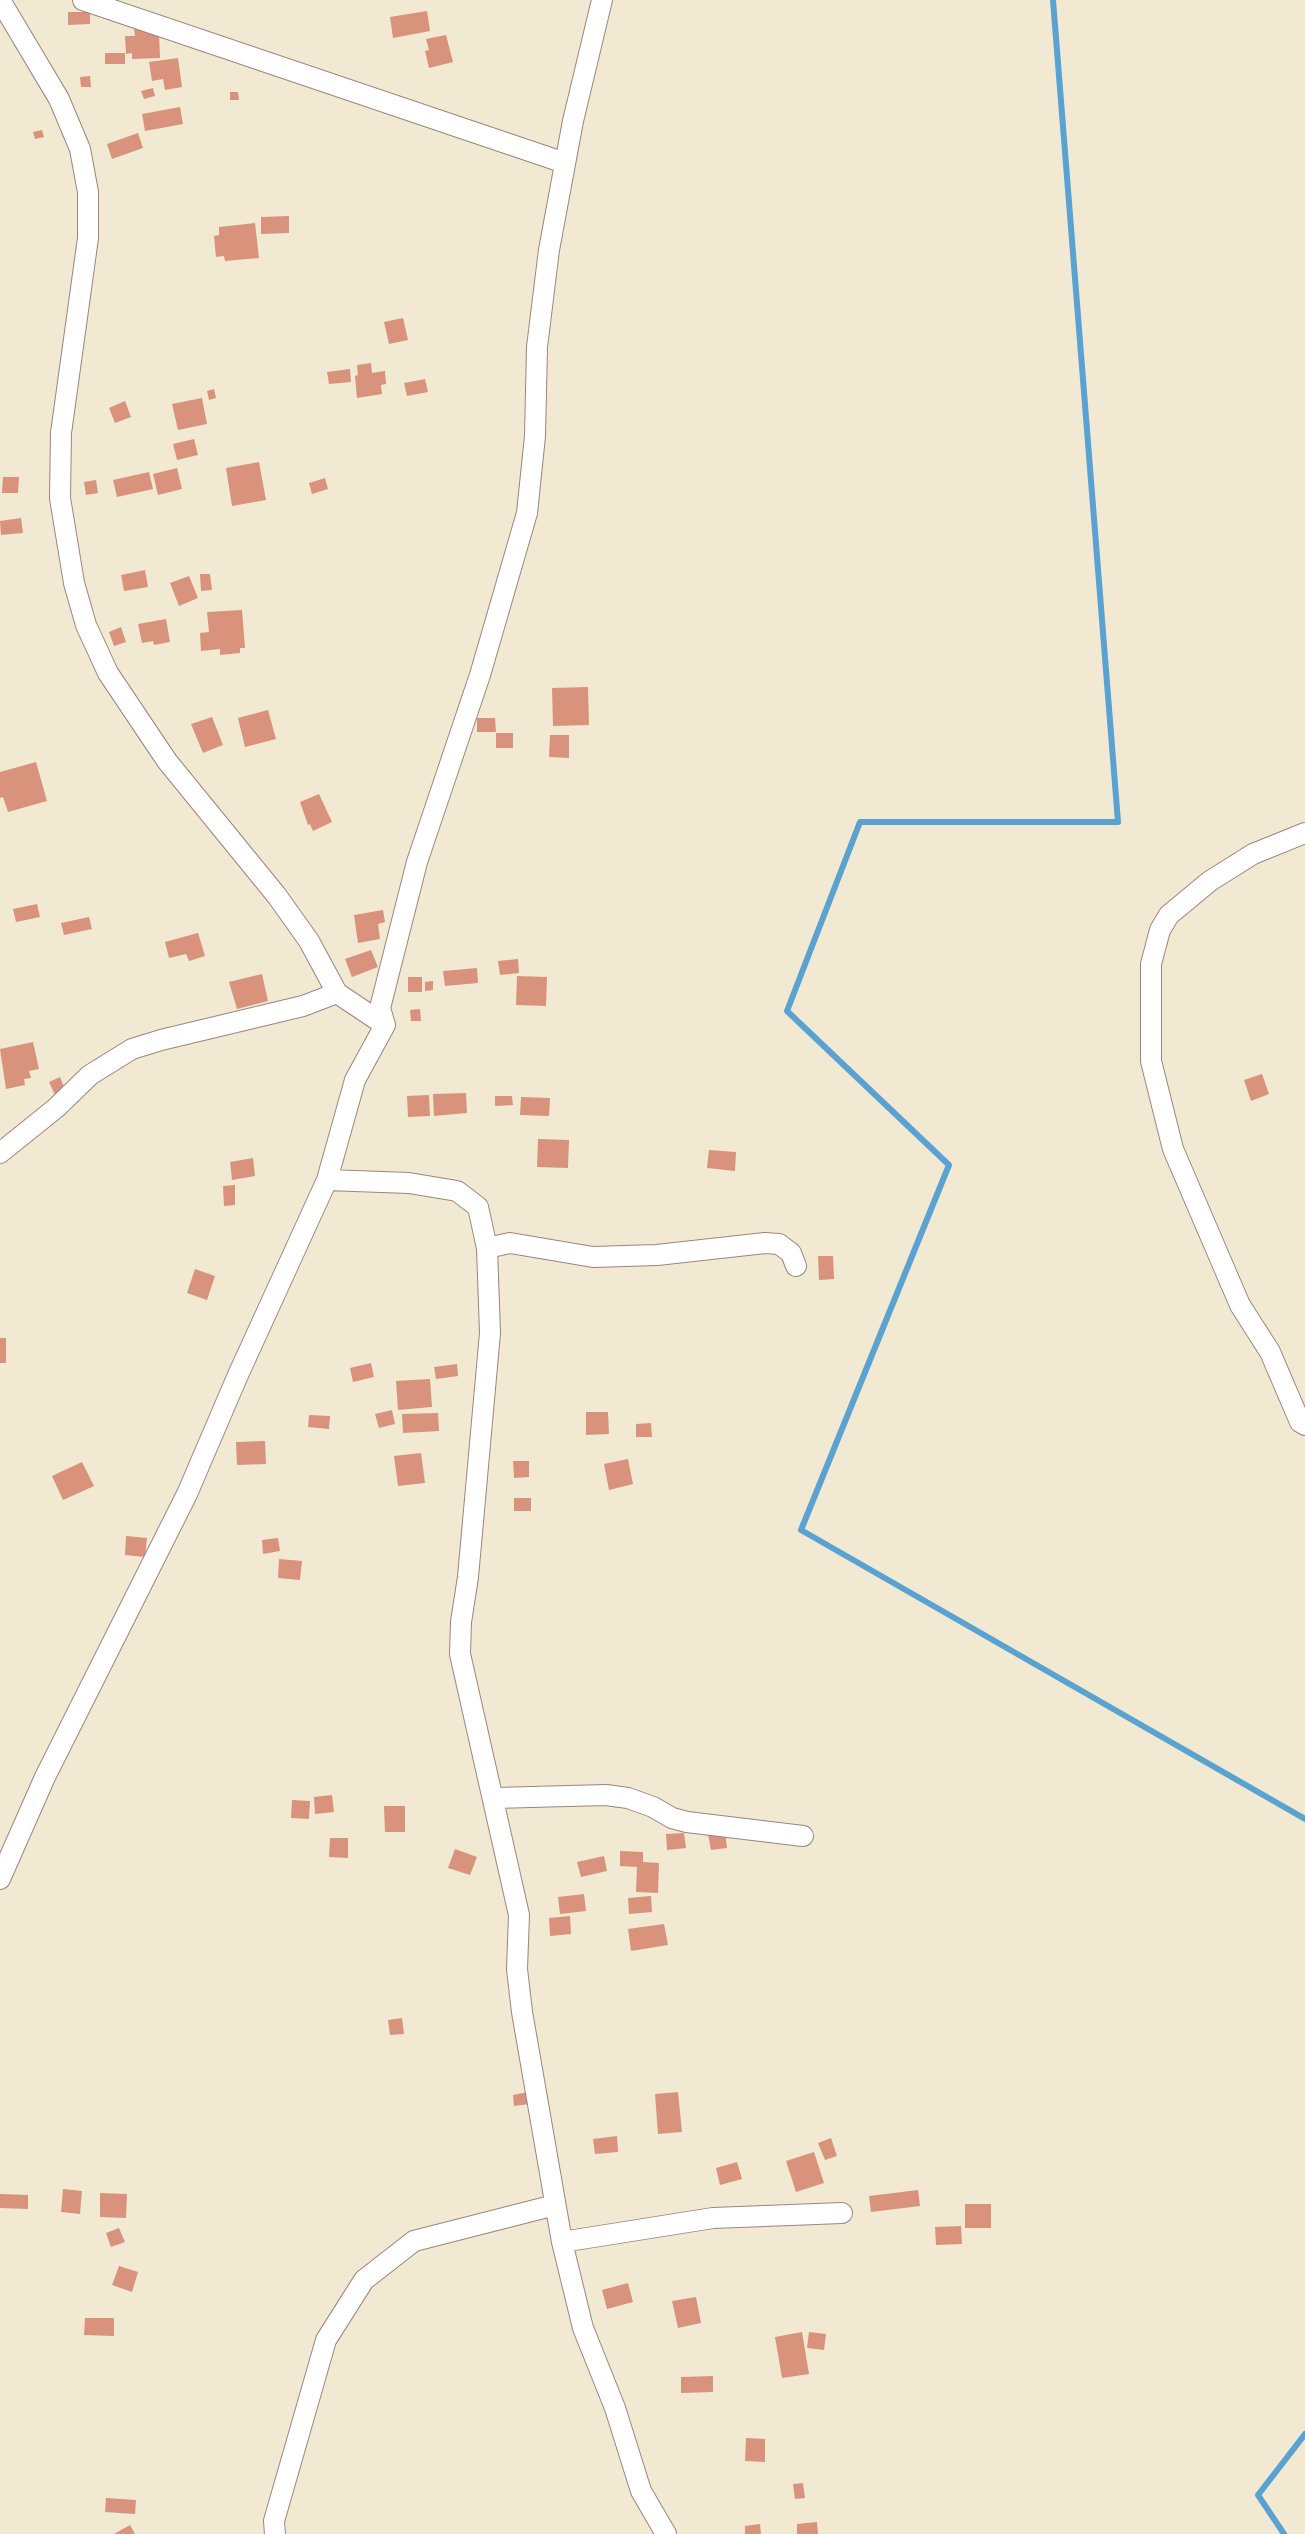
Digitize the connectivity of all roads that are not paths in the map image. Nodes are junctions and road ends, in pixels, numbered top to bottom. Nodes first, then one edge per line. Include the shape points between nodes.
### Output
1 (0, 0) edge
2 (83, 0) edge
3 (602, 0) edge
4 (8, 28) edge
5 (565, 163) junction
6 (1305, 833) edge
7 (337, 992) junction
8 (385, 1024) junction
9 (0, 1153) edge
10 (328, 1180) junction
11 (487, 1248) junction
12 (796, 1266) dead end
13 (1305, 1426) edge
14 (494, 1798) junction
15 (803, 1836) dead end
16 (0, 1879) edge
17 (555, 2205) junction
18 (842, 2213) dead end
19 (562, 2242) junction
20 (275, 2534) edge
21 (666, 2534) edge

1 - 4 street
2 - 5 street
3 - 5 street
4 - 7 street via 59,99 80,149 88,192 88,238 61,433 60,498 74,583 86,625 108,673 167,760 277,896 309,941
5 - 8 street via 549,250 537,347 535,436 527,513 480,675 417,862 380,1008
6 - 13 street via 1254,854 1210,881 1169,914 1160,930 1151,964 1151,1061 1172,1149 1240,1305 1270,1352 1300,1422
7 - 8 street
7 - 9 street via 303,1006 132,1049 90,1075 56,1108
8 - 10 street via 354,1080
10 - 11 street via 409,1183 457,1191 478,1207
10 - 16 street via 187,1494 45,1778
11 - 12 street via 510,1243 593,1257 657,1255 765,1243 780,1244 792,1254
11 - 14 street via 490,1332 460,1654
14 - 15 street via 613,1796 636,1801 687,1822
14 - 17 street via 519,1915 517,1969 522,2012
17 - 19 street
17 - 20 street via 414,2241 364,2280 326,2340 274,2521
18 - 19 street via 713,2218
19 - 21 street via 583,2328 641,2491

